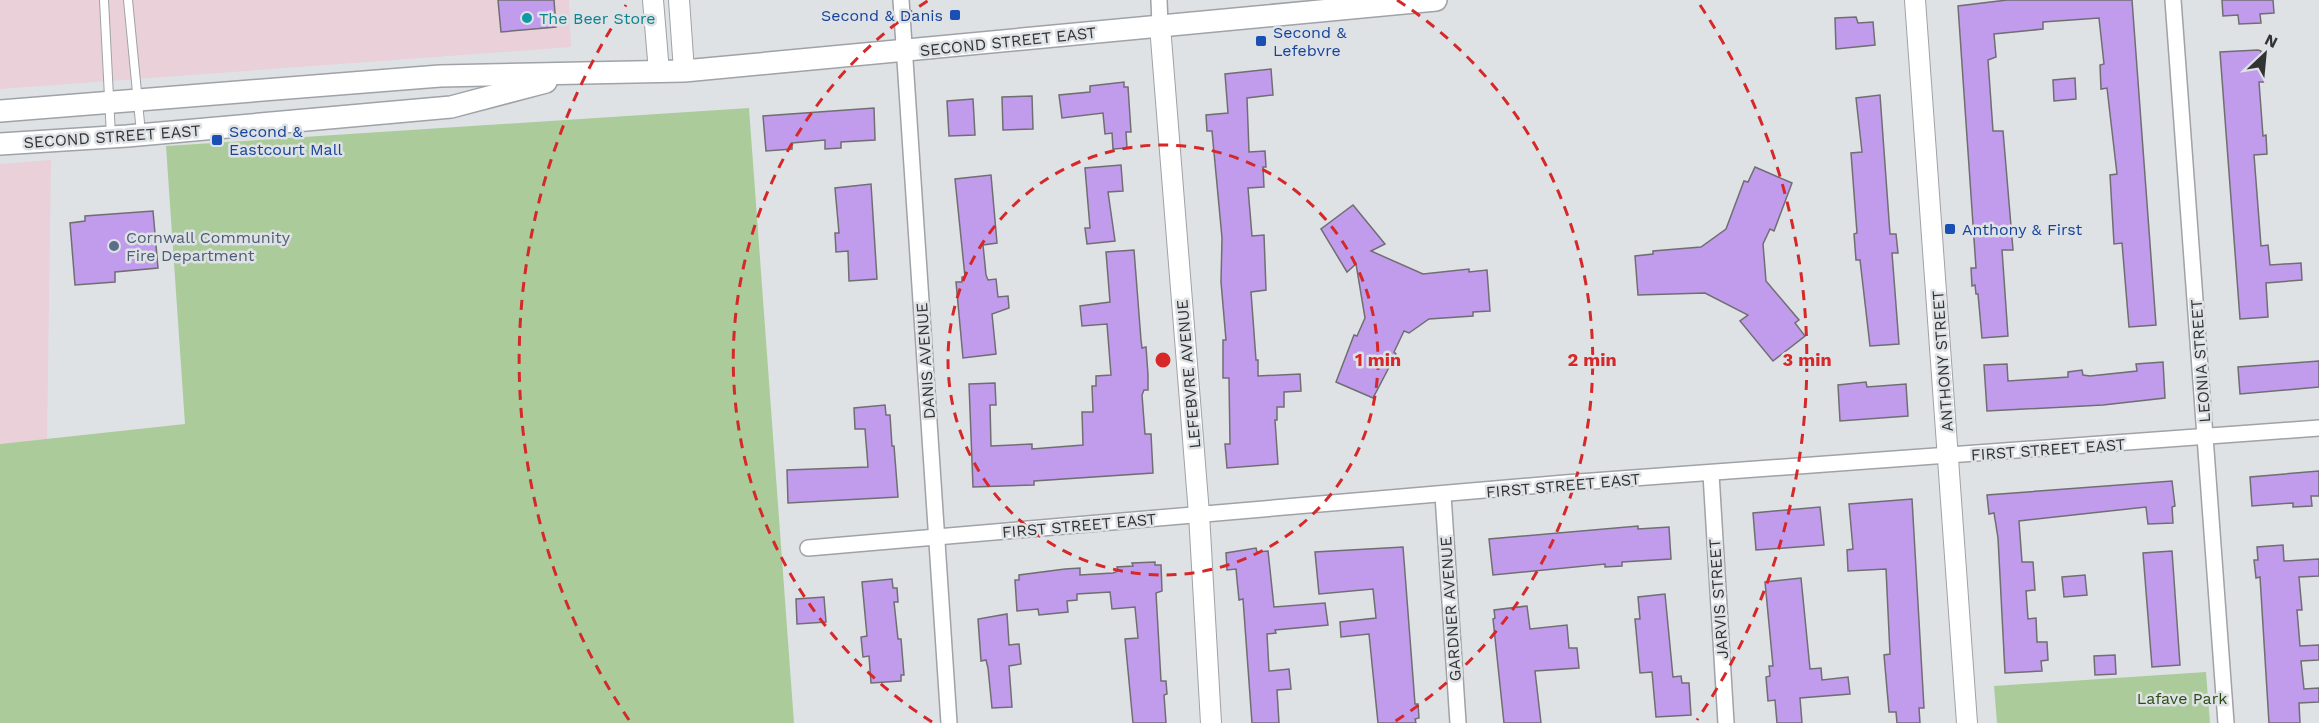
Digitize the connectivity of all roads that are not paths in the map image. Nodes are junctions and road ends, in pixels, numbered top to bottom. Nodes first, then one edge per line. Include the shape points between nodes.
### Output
1 (104, 0) edge
2 (128, 0) edge
3 (653, 0) edge
4 (679, 0) edge
5 (901, 0) edge
6 (1159, 0) edge
7 (1436, 0) edge
8 (1915, 0) edge
9 (2173, 0) edge
10 (1160, 26) junction
11 (904, 52) junction
12 (684, 71) junction
13 (659, 72) junction
14 (579, 74) junction
15 (137, 102) junction
16 (109, 104) junction
17 (0, 111) edge
18 (141, 135) junction
19 (111, 137) junction
20 (0, 144) edge
21 (2319, 428) edge
22 (2205, 437) junction
23 (1949, 456) junction
24 (1711, 474) junction
25 (1443, 495) junction
26 (1199, 514) junction
27 (937, 537) junction
28 (808, 548) dead end
29 (950, 723) edge
30 (1211, 723) edge
31 (1458, 723) edge
32 (1726, 723) edge
33 (1967, 723) edge
34 (2226, 723) edge

1 - 16 lane
2 - 15 lane
3 - 13 street
4 - 12 street
5 - 11 street, DANIS AVENUE
6 - 10 street
7 - 10 main road, SECOND STREET EAST
8 - 23 street, ANTHONY STREET
9 - 22 street, LEONIA STREET
10 - 11 main road, SECOND STREET EAST
10 - 26 street, LEFEBVRE AVENUE
11 - 12 main road, SECOND STREET EAST
11 - 27 street, DANIS AVENUE
12 - 13 main road, SECOND STREET EAST
13 - 14 main road, SECOND STREET EAST
14 - 15 main road, SECOND STREET EAST via 440,76
14 - 18 main road, SECOND STREET EAST via 451,107
15 - 16 main road, SECOND STREET EAST
15 - 18 lane
16 - 17 main road, SECOND STREET EAST
16 - 19 lane
18 - 19 main road, SECOND STREET EAST
19 - 20 main road, SECOND STREET EAST
21 - 22 street, FIRST STREET EAST
22 - 23 street, FIRST STREET EAST
22 - 34 street, LEONIA STREET
23 - 24 street, FIRST STREET EAST
23 - 33 street, ANTHONY STREET
24 - 25 street, FIRST STREET EAST
24 - 32 street, JARVIS STREET
25 - 26 street, FIRST STREET EAST
25 - 31 street, GARDNER AVENUE
26 - 27 street, FIRST STREET EAST
26 - 30 street, LEFEBVRE AVENUE
27 - 28 street, FIRST STREET EAST
27 - 29 street, DANIS AVENUE

